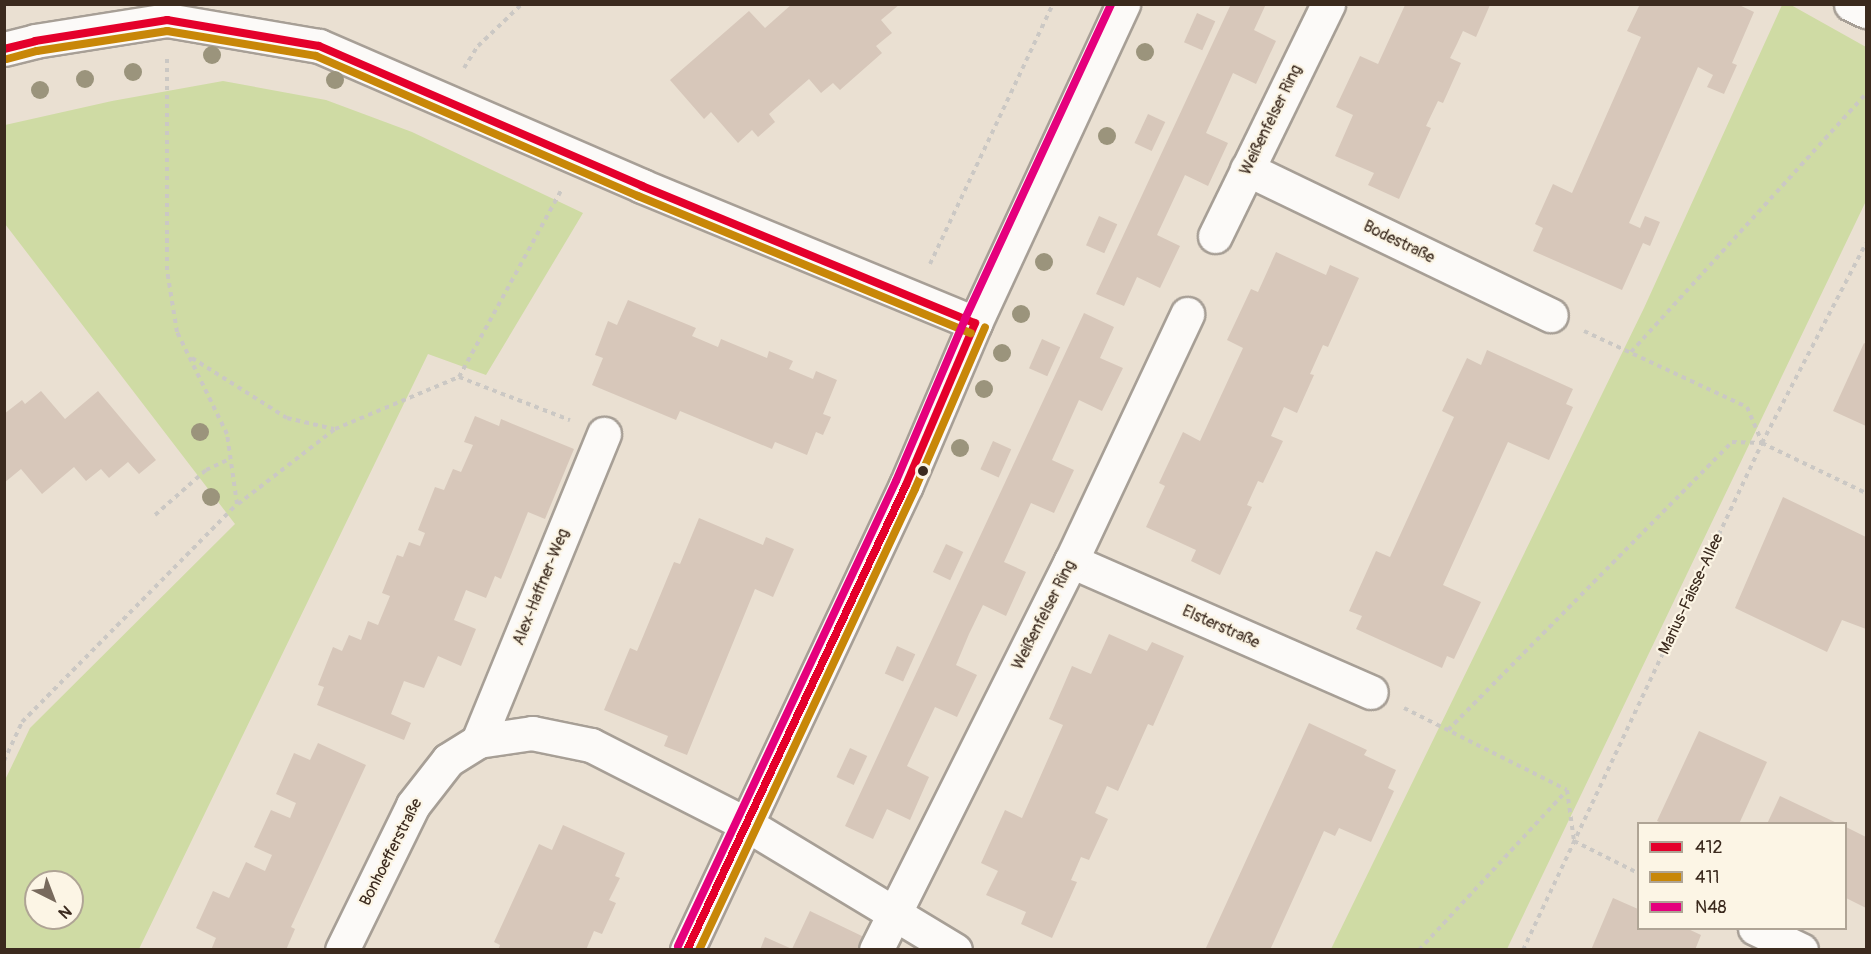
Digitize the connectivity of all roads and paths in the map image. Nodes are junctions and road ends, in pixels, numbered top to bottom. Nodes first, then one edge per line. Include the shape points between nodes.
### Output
1 (522, 4) edge
2 (1053, 4) edge
3 (1123, 4) edge
4 (1328, 4) edge
5 (1851, 4) edge
6 (1866, 11) edge
7 (167, 20) junction
8 (4, 49) edge
9 (1866, 94) edge
10 (442, 99) junction
11 (579, 159) junction
12 (1247, 169) junction
13 (1215, 236) dead end
14 (1866, 243) edge
15 (914, 298) junction
16 (1187, 314) dead end
17 (1551, 315) joint
18 (975, 323) junction
19 (1630, 352) junction
20 (191, 358) junction
21 (459, 377) junction
22 (335, 429) junction
23 (604, 434) joint
24 (1762, 443) junction
25 (230, 459) junction
26 (1866, 493) edge
27 (237, 504) junction
28 (155, 515) dead end
29 (1071, 561) junction
30 (1371, 692) joint
31 (1448, 730) junction
32 (478, 741) junction
33 (4, 761) edge
34 (1567, 790) junction
35 (746, 824) junction
36 (1574, 841) junction
37 (1637, 872) edge
38 (893, 913) junction
39 (1759, 930) edge
40 (342, 950) edge
41 (687, 950) edge
42 (876, 950) edge
43 (955, 950) edge
44 (1419, 950) edge
45 (1523, 950) edge
46 (1801, 950) edge

1 - 10 path via 478,46
2 - 15 path
3 - 18 street
4 - 12 street, Weißenfelser Ring
5 - 6 street
7 - 8 street
7 - 10 street via 319,46
7 - 20 path via 166,270 177,332
9 - 19 path
10 - 11 street
11 - 15 street
11 - 21 path
12 - 13 street, Weißenfelser Ring
12 - 17 street, Bodestraße
14 - 24 path, Marius-Faisse-Allee
15 - 18 street
16 - 29 street, Weißenfelser Ring
17 - 19 path
18 - 35 street via 906,485
19 - 24 path via 1747,407
20 - 22 path via 287,418
20 - 25 path via 227,434
21 - 22 path
21 - 23 path
22 - 27 path
23 - 32 street, Alex-Haffner-Weg
24 - 26 path
24 - 31 path via 1732,442
24 - 36 path, Marius-Faisse-Allee
25 - 27 path
25 - 28 path via 206,470
27 - 33 path via 22,722
29 - 30 street, Elsterstraße
29 - 38 street, Weißenfelser Ring
30 - 31 path
31 - 34 path
32 - 35 street, Bonhoefferstraße via 532,733 591,745
32 - 40 street, Bonhoefferstraße via 448,760 413,805
34 - 36 path
34 - 44 path
35 - 38 street
35 - 41 street
36 - 37 path
36 - 45 path, Marius-Faisse-Allee
38 - 42 street, Weißenfelser Ring
38 - 43 street
39 - 46 street

